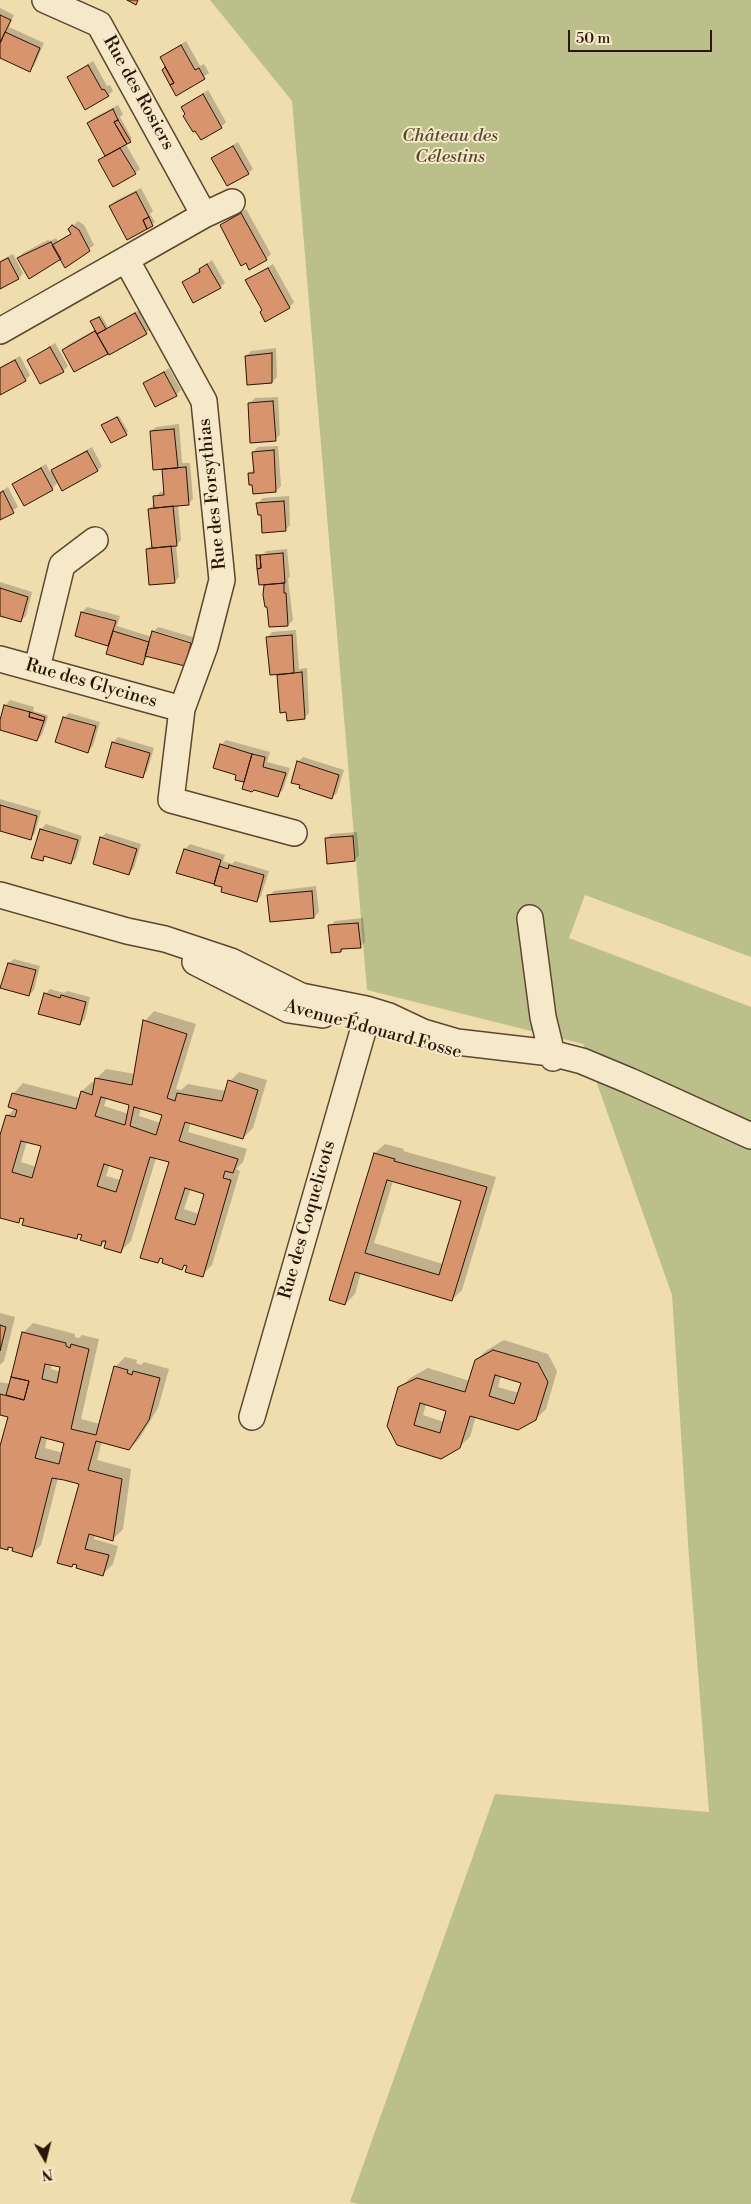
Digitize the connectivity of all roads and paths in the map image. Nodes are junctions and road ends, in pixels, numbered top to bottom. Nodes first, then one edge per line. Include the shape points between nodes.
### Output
1 (45, 0) edge
2 (232, 202) dead end
3 (204, 216) junction
4 (127, 261) junction
5 (0, 331) edge
6 (95, 540) dead end
7 (0, 659) edge
8 (36, 668) junction
9 (182, 709) junction
10 (294, 833) dead end
11 (0, 895) edge
12 (530, 918) dead end
13 (367, 1017) junction
14 (552, 1055) junction
15 (751, 1136) edge
16 (252, 1417) dead end

1 - 3 street, Rue des Rosiers via 100,24
2 - 3 street
3 - 4 street
4 - 5 street
4 - 9 street, Rue des Forsythias via 204,401 222,580 205,646
6 - 8 street via 62,564
7 - 8 street, Rue des Glycines
8 - 9 street, Rue des Glycines
9 - 10 street, Rue des Forsythias via 171,800
11 - 13 street, Avenue Édouard Fosse via 127,931 178,953 289,1010
12 - 14 street via 543,1017
13 - 14 street, Avenue Édouard Fosse via 407,1032
13 - 16 street, Rue des Coquelicots
14 - 15 street, Avenue Édouard Fosse via 582,1061

